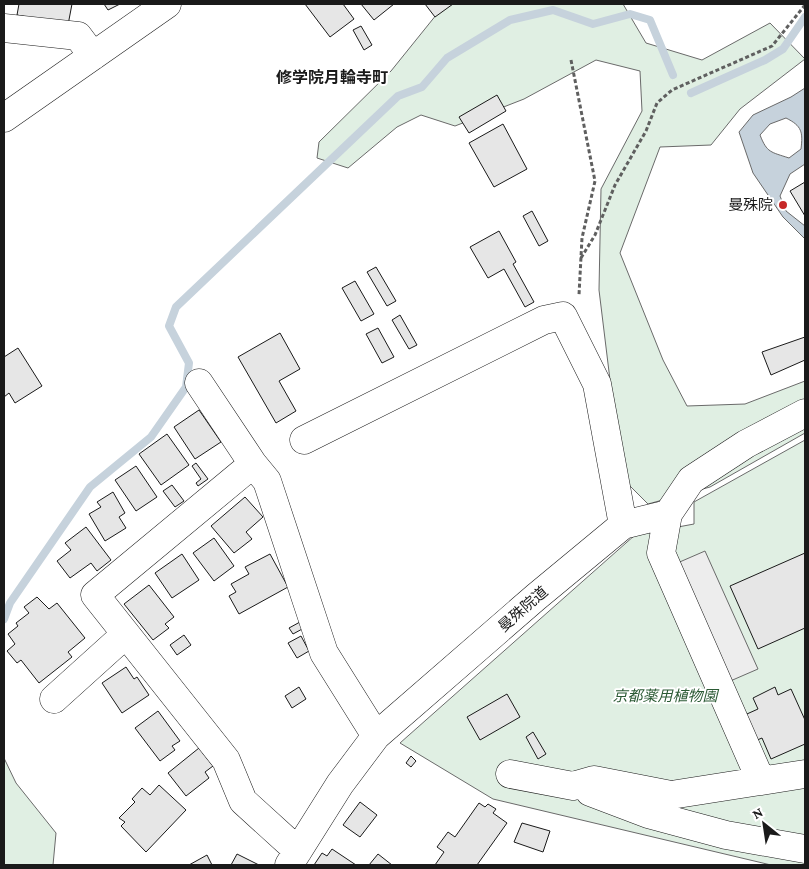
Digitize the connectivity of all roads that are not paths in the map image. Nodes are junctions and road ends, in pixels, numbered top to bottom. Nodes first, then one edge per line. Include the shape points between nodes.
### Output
1 (168, 4) edge
2 (4, 28) edge
3 (93, 56) junction
4 (4, 118) edge
5 (199, 383) dead end
6 (805, 413) edge
7 (304, 440) dead end
8 (253, 464) junction
9 (668, 514) junction
10 (623, 525) junction
11 (126, 634) junction
12 (54, 699) dead end
13 (376, 736) junction
14 (510, 774) dead end
15 (805, 774) edge
16 (761, 781) junction
17 (572, 786) junction
18 (805, 849) edge
19 (294, 858) edge

1 - 3 street
2 - 3 street via 78,36
3 - 4 street
5 - 8 street
6 - 9 street via 746,444 691,480
7 - 10 street via 544,320 563,316 598,384
8 - 11 street via 95,595
8 - 13 street via 267,482 324,653
9 - 10 street, 曼殊院道
9 - 16 street via 661,553
10 - 13 street, 曼殊院道
11 - 12 street
11 - 19 street via 226,760 243,801
13 - 19 street, 曼殊院道 via 340,784
14 - 17 street
15 - 16 street
16 - 17 street via 671,795 594,780
17 - 18 street via 648,814 726,835

